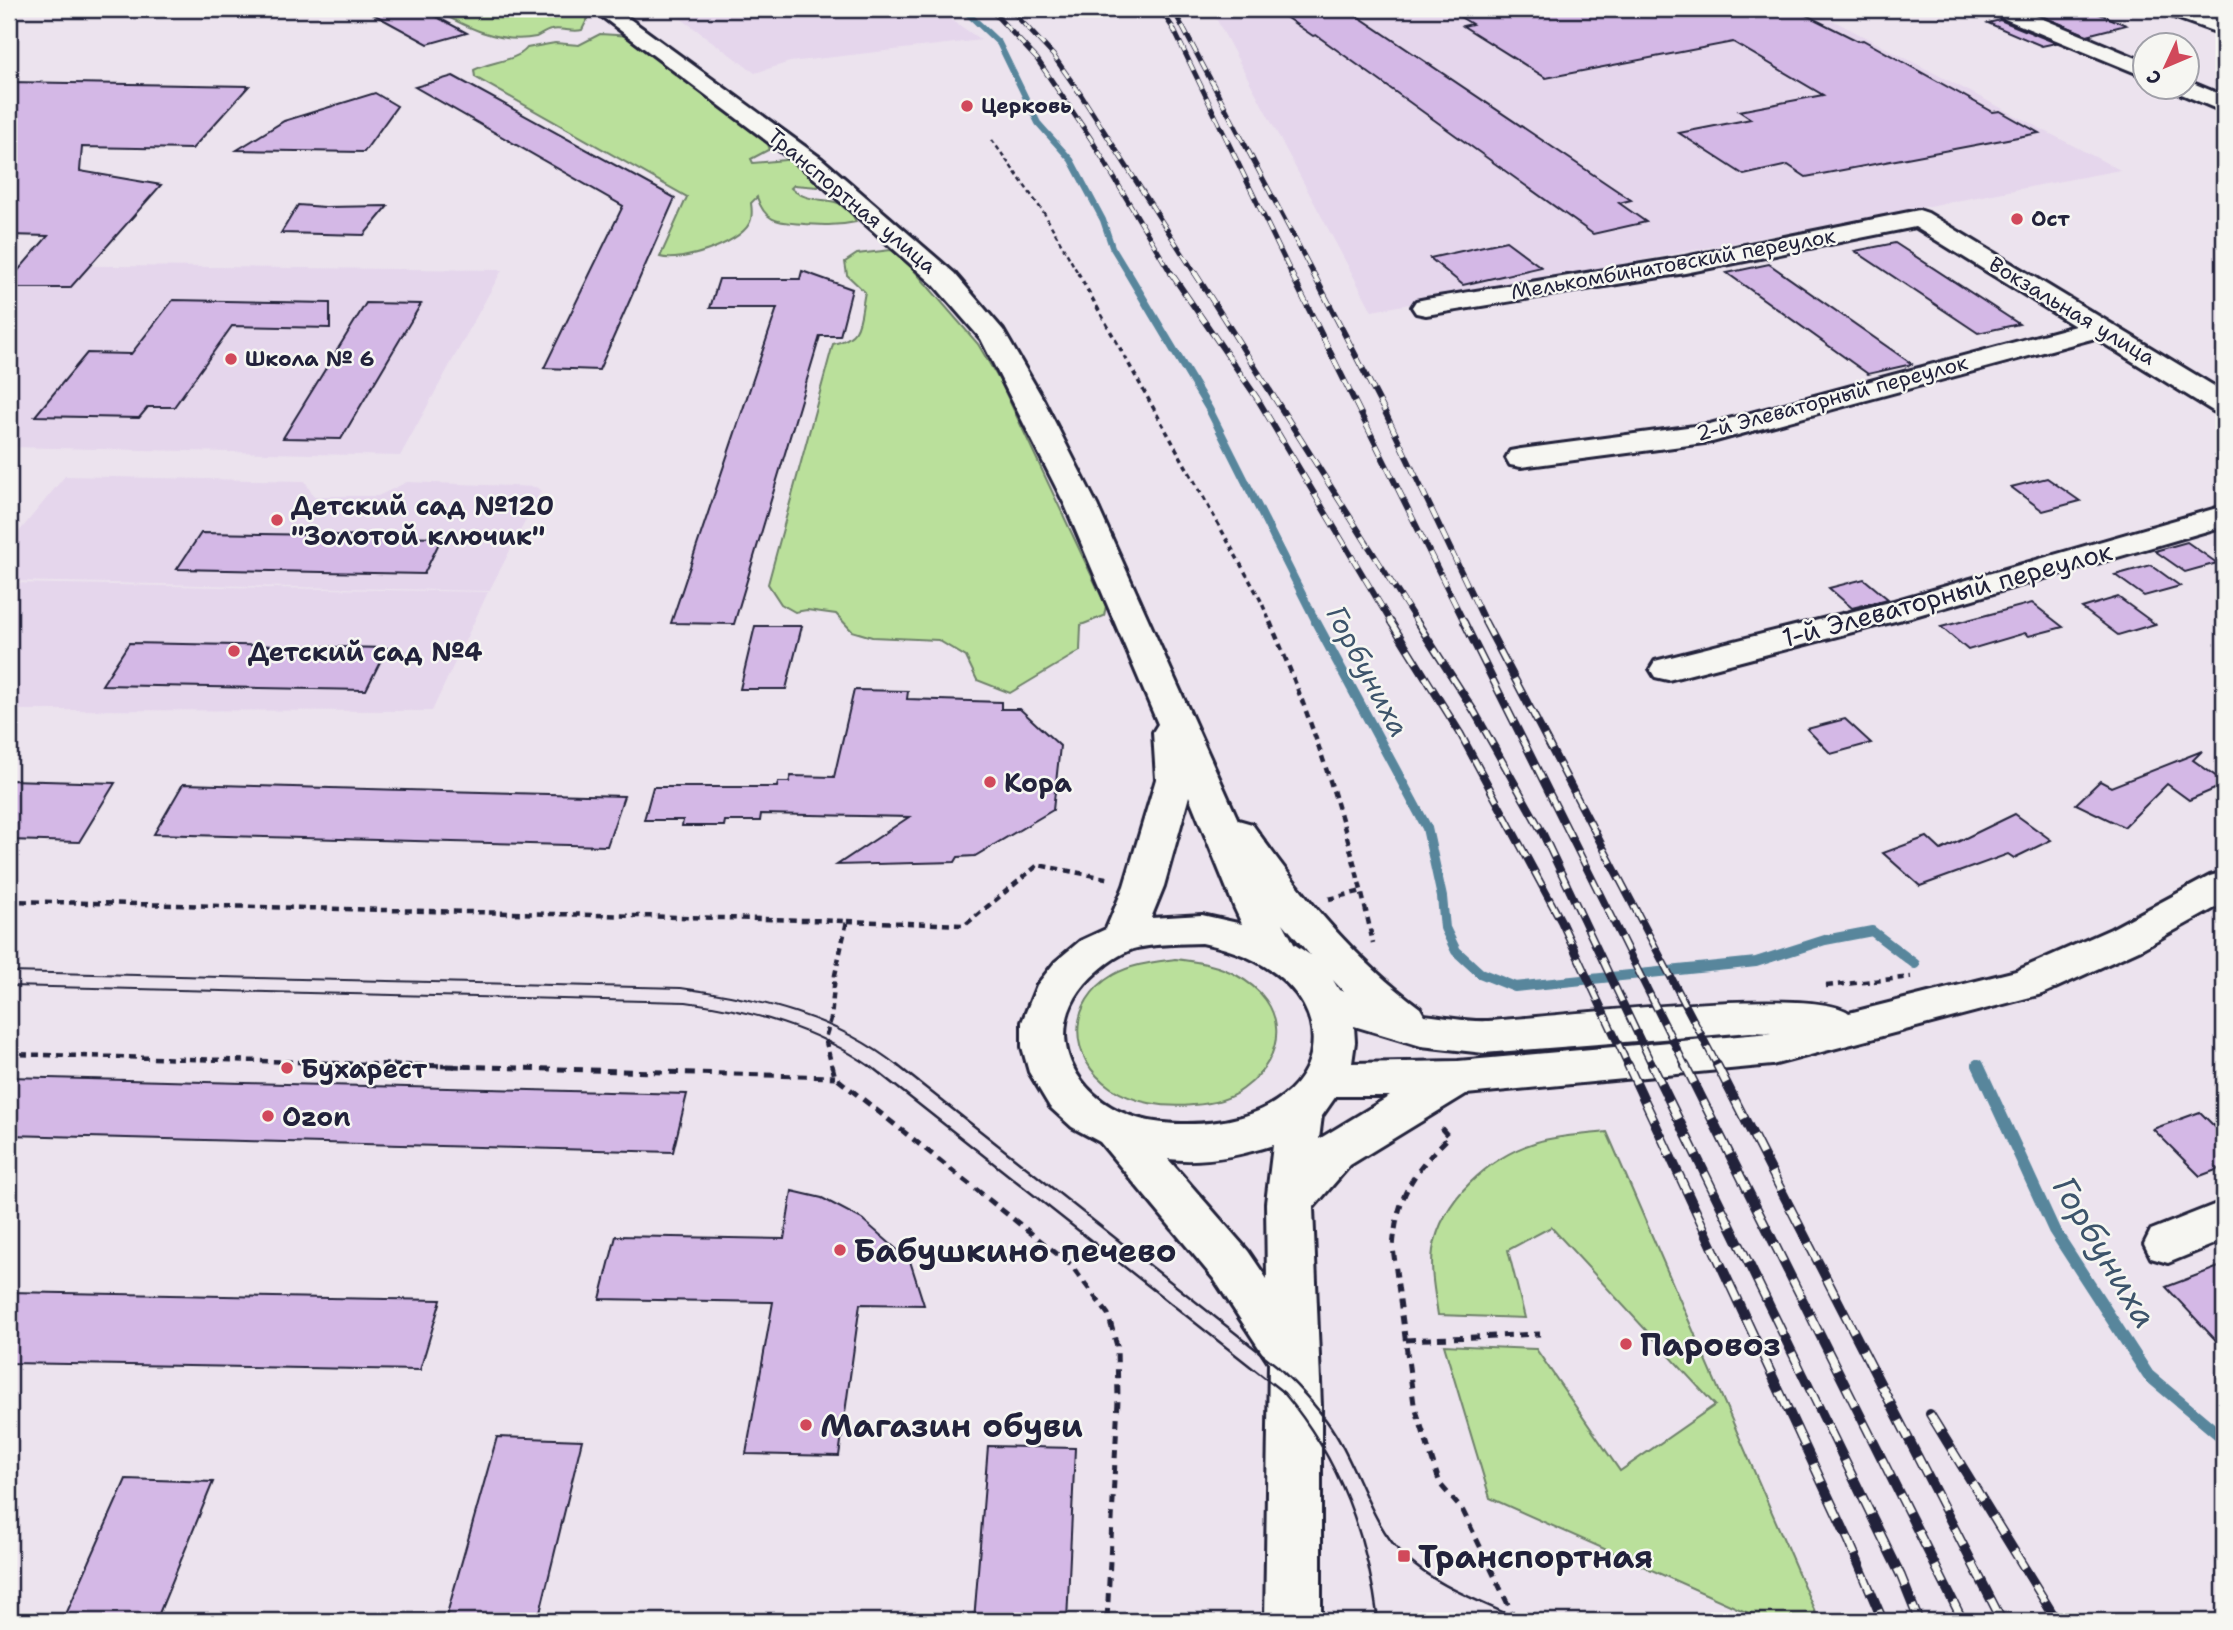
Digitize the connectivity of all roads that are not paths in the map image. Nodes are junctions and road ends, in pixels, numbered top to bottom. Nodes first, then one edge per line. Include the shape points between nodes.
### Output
1 (603, 9) edge
2 (2001, 9) edge
3 (2174, 9) edge
4 (2224, 28) edge
5 (2132, 64) edge
6 (2202, 95) edge
7 (2224, 105) edge
8 (1919, 218) joint
9 (1426, 307) dead end
10 (2100, 328) junction
11 (2224, 405) edge
12 (1521, 458) dead end
13 (2224, 516) edge
14 (1668, 669) dead end
15 (1169, 709) junction
16 (1201, 778) junction
17 (2224, 886) edge
18 (1122, 938) junction
19 (1278, 953) junction
20 (1326, 1002) junction
21 (1863, 1025) junction
22 (1421, 1030) junction
23 (1458, 1078) junction
24 (1312, 1094) junction
25 (1116, 1130) junction
26 (1289, 1203) junction
27 (2224, 1220) edge
28 (2168, 1244) dead end
29 (1293, 1357) junction
30 (1293, 1621) edge

1 - 15 main road, Транспортная улица via 813,164 944,279 992,336 1081,505
2 - 5 main road
3 - 4 main road
6 - 7 main road
8 - 9 main road, Мелькомбинатовский переулок via 1685,265
8 - 10 main road, Вокзальная улица
10 - 11 main road, Вокзальная улица
10 - 12 main road, 2-й Элеваторный переулок via 1712,433
13 - 14 main road, 1-й Элеваторный переулок via 1906,608
15 - 16 main road, Транспортная улица
15 - 18 main road via 1175,779 1144,886
16 - 19 main road
16 - 22 main road via 1295,908 1373,995
17 - 21 main road via 2126,939 2027,983
18 - 19 main road via 1161,930 1202,929 1242,937
18 - 25 main road via 1095,950 1066,973 1047,1002 1040,1034 1048,1068 1063,1092
19 - 20 main road via 1306,975
20 - 22 main road
20 - 24 main road via 1334,1028 1334,1054
21 - 22 main road via 1751,1016 1484,1037
21 - 23 main road via 1772,1049
23 - 24 main road
23 - 26 main road via 1334,1152
24 - 25 main road via 1262,1132 1214,1143 1164,1143
24 - 26 main road
25 - 29 main road via 1231,1265
26 - 29 main road
27 - 28 main road
29 - 30 main road

